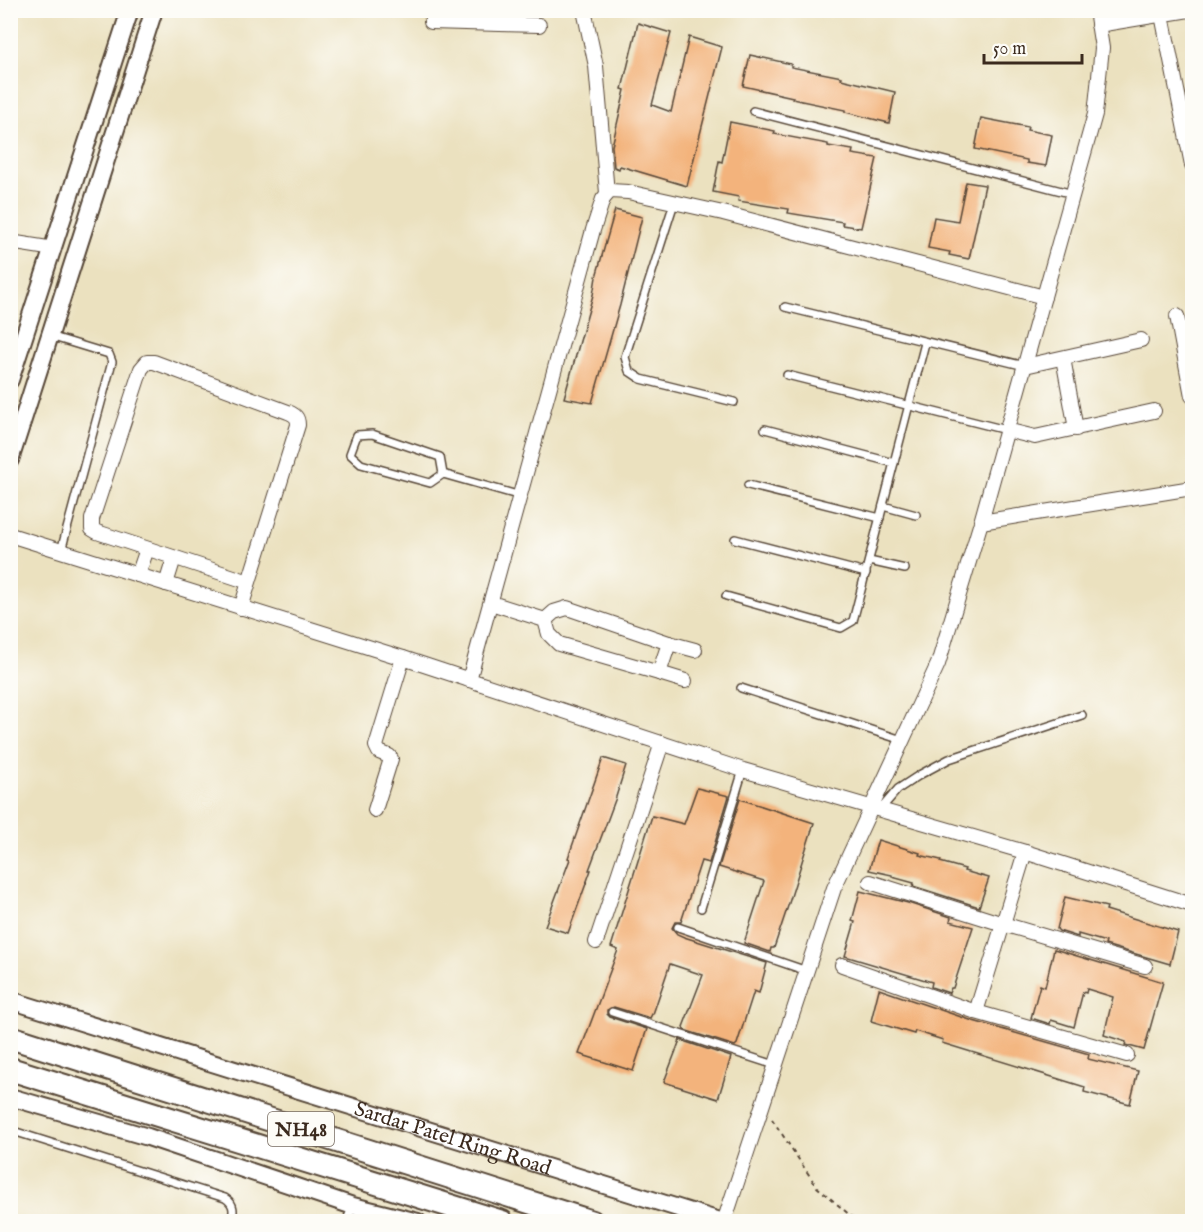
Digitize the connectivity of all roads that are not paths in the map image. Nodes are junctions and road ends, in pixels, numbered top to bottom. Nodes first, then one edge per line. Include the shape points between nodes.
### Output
1 (130, 10) edge
2 (154, 10) edge
3 (584, 10) edge
4 (1096, 10) edge
5 (1189, 10) edge
6 (1162, 15) junction
7 (452, 17) edge
8 (431, 22) dead end
9 (540, 25) dead end
10 (1098, 25) junction
11 (753, 111) dead end
12 (1188, 128) edge
13 (1192, 165) edge
14 (607, 193) junction
15 (1073, 194) junction
16 (674, 203) junction
17 (10, 242) edge
18 (54, 249) junction
19 (1044, 297) junction
20 (785, 307) dead end
21 (1177, 316) dead end
22 (1186, 332) edge
23 (50, 336) junction
24 (1141, 340) dead end
25 (925, 343) junction
26 (1063, 358) junction
27 (1025, 366) junction
28 (787, 375) dead end
29 (10, 380) edge
30 (1192, 396) edge
31 (734, 402) dead end
32 (908, 405) junction
33 (1154, 411) dead end
34 (765, 429) dead end
35 (1076, 429) junction
36 (1006, 430) junction
37 (10, 460) edge
38 (894, 463) junction
39 (443, 474) junction
40 (748, 485) dead end
41 (1192, 488) edge
42 (520, 496) junction
43 (883, 506) junction
44 (916, 515) dead end
45 (880, 518) junction
46 (981, 522) junction
47 (10, 535) edge
48 (735, 539) dead end
49 (147, 549) junction
50 (61, 551) junction
51 (174, 558) junction
52 (869, 561) junction
53 (905, 569) dead end
54 (866, 573) junction
55 (138, 575) junction
56 (249, 582) junction
57 (166, 584) junction
58 (726, 596) dead end
59 (491, 603) junction
60 (241, 608) junction
61 (545, 620) junction
62 (669, 643) junction
63 (695, 650) dead end
64 (403, 658) junction
65 (659, 673) junction
66 (469, 680) junction
67 (685, 681) dead end
68 (741, 688) dead end
69 (1082, 715) dead end
70 (902, 740) junction
71 (662, 743) junction
72 (743, 770) junction
73 (876, 808) junction
74 (375, 810) dead end
75 (1025, 852) junction
76 (870, 882) dead end
77 (1192, 904) edge
78 (701, 908) dead end
79 (1003, 924) junction
80 (678, 927) dead end
81 (596, 942) dead end
82 (842, 965) dead end
83 (1144, 966) dead end
84 (807, 971) junction
85 (10, 1000) edge
86 (612, 1012) dead end
87 (976, 1012) junction
88 (10, 1038) edge
89 (1127, 1055) dead end
90 (776, 1065) junction
91 (10, 1069) edge
92 (10, 1097) edge
93 (10, 1130) edge
94 (349, 1214) edge
95 (394, 1218) edge
96 (231, 1221) edge
97 (418, 1221) edge
98 (502, 1221) edge
99 (592, 1221) edge
100 (723, 1221) edge

1 - 18 street
2 - 23 street
3 - 14 street via 596,66
4 - 10 street
5 - 6 street
6 - 10 street
6 - 12 street
7 - 8 street
7 - 9 street
10 - 15 street via 1102,48 1100,83
11 - 15 lane
12 - 13 street
14 - 16 street via 615,190
14 - 42 street via 593,230
15 - 19 street
16 - 19 street
16 - 31 lane via 625,357 629,371 641,379
17 - 18 street
18 - 29 street
19 - 27 street
20 - 25 lane
21 - 22 street
22 - 30 street
23 - 37 street
23 - 50 lane via 109,354 112,362
24 - 26 street
25 - 27 lane
25 - 32 lane
26 - 27 street
26 - 35 street
27 - 36 street
28 - 32 lane
32 - 36 lane
32 - 38 lane
33 - 35 street
34 - 38 lane
35 - 36 street via 1035,437
36 - 46 street
38 - 43 lane
39 - 39 lane via 440,457 372,434 357,435 350,454 361,464 430,483
39 - 42 lane
40 - 45 lane
41 - 46 street
42 - 59 street
43 - 44 lane
43 - 45 lane
45 - 52 lane
46 - 70 street via 938,664
47 - 50 street
48 - 54 lane
49 - 51 street
49 - 55 street
49 - 56 street via 98,532 91,524 141,369 147,362 154,362 298,419
50 - 55 street
51 - 56 street
51 - 57 street
52 - 53 lane
52 - 54 lane
54 - 58 lane via 853,621 841,628
55 - 57 street
56 - 60 street
57 - 60 street
59 - 61 street
59 - 66 street
60 - 64 street
61 - 62 street via 567,608
61 - 65 street via 549,634 559,644
62 - 63 street
62 - 65 street
64 - 66 street
64 - 74 street via 376,746 391,759
65 - 67 street
66 - 71 street
68 - 70 lane
69 - 73 lane via 949,759 898,789
70 - 73 street
71 - 72 street
71 - 81 street
72 - 73 street
72 - 78 lane
73 - 75 street
73 - 84 street via 834,888
75 - 77 street
75 - 79 street
76 - 79 street
79 - 83 street
79 - 87 street
80 - 84 lane
82 - 87 street
84 - 90 street
85 - 100 street, Sardar Patel Ring Road
86 - 90 lane
87 - 89 street
88 - 99 highway, Sardar Patel Ring Road / NH48
90 - 100 street
91 - 98 highway, NH48
92 - 94 street via 148,1137
93 - 96 lane via 225,1198 234,1209
94 - 95 street
95 - 97 street

